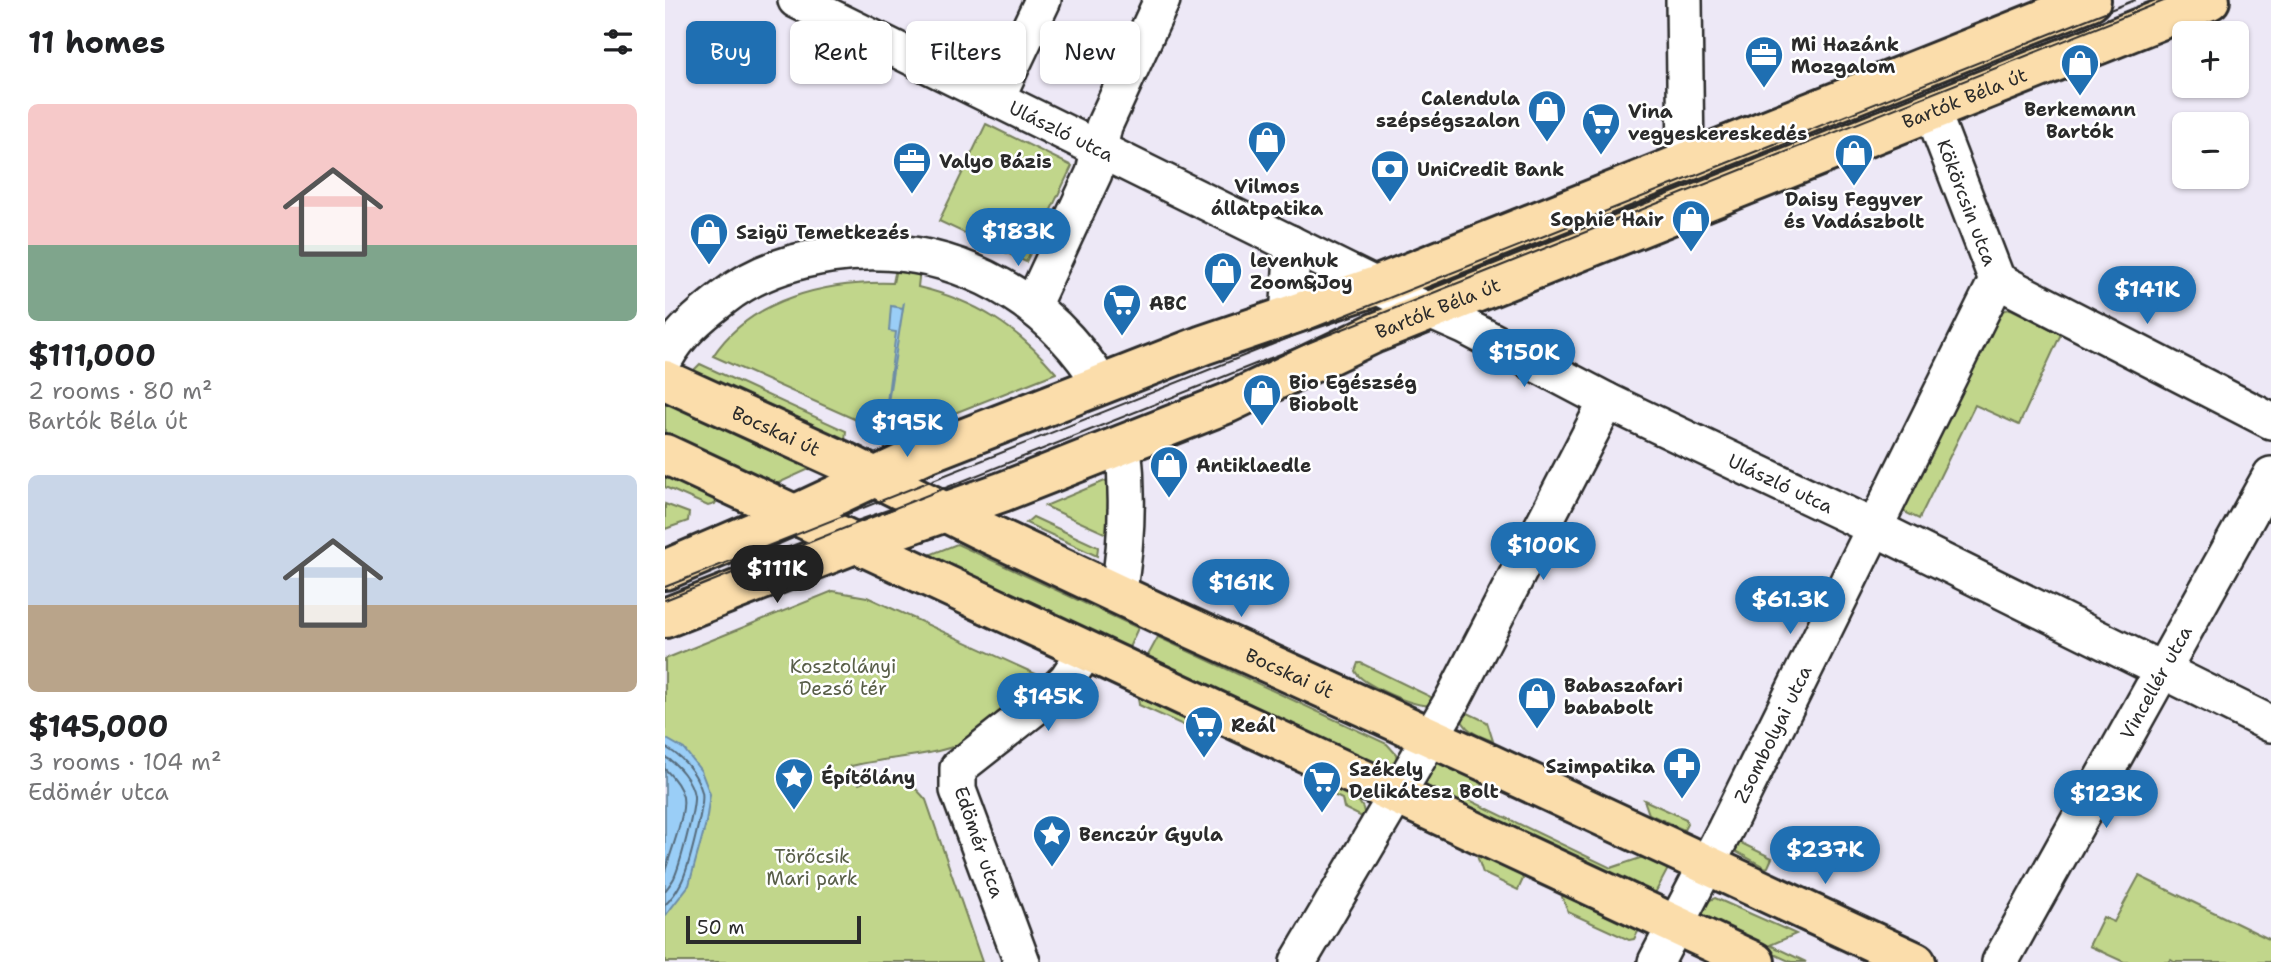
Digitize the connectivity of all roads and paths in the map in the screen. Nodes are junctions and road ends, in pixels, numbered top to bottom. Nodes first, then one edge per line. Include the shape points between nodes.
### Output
1 (796, 0) edge
2 (1042, 0) edge
3 (1162, 0) edge
4 (1684, 0) edge
5 (2091, 0) edge
6 (2210, 0) edge
7 (996, 99) junction
8 (1932, 111) junction
9 (1099, 149) junction
10 (1686, 162) junction
11 (1290, 243) junction
12 (1997, 280) junction
13 (1376, 286) junction
14 (1032, 306) junction
15 (1428, 311) junction
16 (1288, 317) junction
17 (665, 359) edge
18 (665, 380) edge
19 (1101, 384) junction
20 (1607, 401) junction
21 (2271, 421) edge
22 (1123, 444) junction
23 (665, 454) edge
24 (2271, 475) edge
25 (876, 477) junction
26 (945, 513) junction
27 (796, 514) junction
28 (1875, 528) junction
29 (857, 543) junction
30 (665, 570) edge
31 (1118, 594) junction
32 (669, 614) edge
33 (1086, 651) junction
34 (2163, 671) junction
35 (2271, 724) edge
36 (1430, 736) junction
37 (1397, 795) junction
38 (1708, 864) junction
39 (1677, 925) junction
40 (1023, 962) edge
41 (1298, 962) edge
42 (1656, 962) edge
43 (1755, 962) edge
44 (1916, 962) edge
45 (2000, 962) edge

1 - 7 street, Ulászló utca
2 - 7 street
3 - 9 street via 1104,125
4 - 10 street
5 - 10 main road
6 - 8 main road, Bartók Béla út
7 - 9 street, Ulászló utca
8 - 12 street, Kökörcsin utca
8 - 15 main road, Bartók Béla út
9 - 11 street, Ulászló utca
9 - 14 street via 1094,173
10 - 13 main road
11 - 13 street, Ulászló utca
11 - 16 street
12 - 21 street, Kökörcsin utca
12 - 28 street, Zsombolyai utca
13 - 15 street, Ulászló utca
13 - 16 main road
14 - 17 street via 1006,288 954,264 894,251 848,252 784,265 742,285 681,334
14 - 19 street via 1089,365
15 - 20 street, Ulászló utca
15 - 22 main road, Bartók Béla út via 1228,403
16 - 19 main road
18 - 25 main road, Bocskai út
19 - 25 main road
20 - 28 street, Ulászló utca
20 - 36 street
22 - 26 main road, Bartók Béla út
22 - 31 street via 1128,502
23 - 27 main road
24 - 34 street, Vincellér utca
25 - 26 main road, Bocskai út
25 - 27 main road
26 - 27 main road via 863,509
26 - 29 main road, Bartók Béla út
26 - 31 main road, Bocskai út
27 - 29 main road
27 - 30 main road
28 - 34 street, Ulászló utca
28 - 38 street, Zsombolyai utca
29 - 32 main road, Bartók Béla út
29 - 33 main road
31 - 36 main road, Bocskai út
33 - 37 main road
33 - 40 street, Edömér utca via 1052,694 958,768 958,790
34 - 35 street, Ulászló utca
34 - 45 street, Vincellér utca
36 - 37 street
36 - 38 main road, Bocskai út
37 - 39 main road
37 - 41 street
38 - 39 street, Zsombolyai utca
38 - 44 main road, Bocskai út
39 - 42 street, Zsombolyai utca
39 - 43 main road

